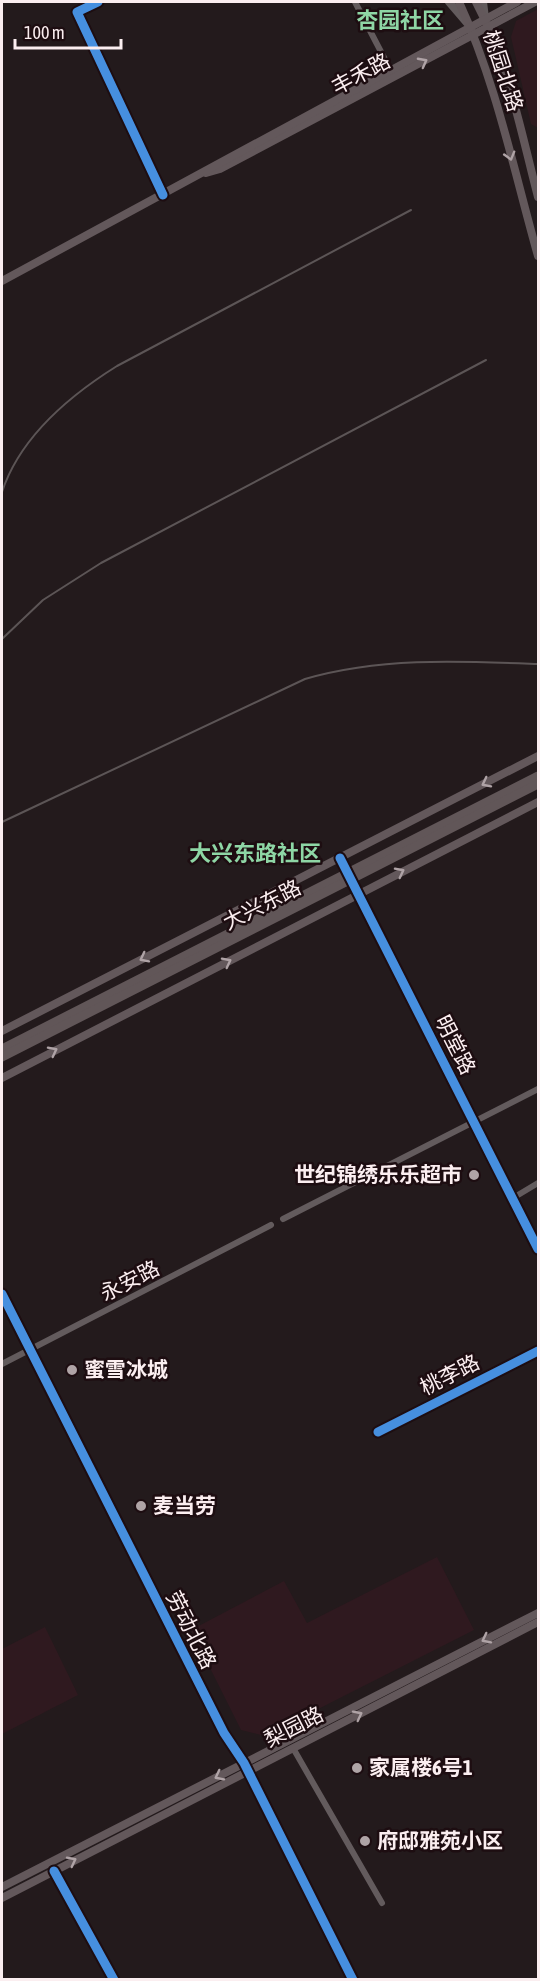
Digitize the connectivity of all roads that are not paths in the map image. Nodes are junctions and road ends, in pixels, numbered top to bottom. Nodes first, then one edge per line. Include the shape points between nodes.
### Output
1 (98, 2) edge
2 (355, 2) edge
3 (449, 2) edge
4 (459, 2) edge
5 (476, 2) edge
6 (483, 2) edge
7 (517, 2) edge
8 (535, 2) edge
9 (487, 22) junction
10 (472, 30) junction
11 (390, 69) junction
12 (203, 174) junction
13 (163, 195) junction
14 (538, 197) edge
15 (538, 256) edge
16 (2, 281) edge
17 (538, 756) edge
18 (538, 776) edge
19 (538, 784) edge
20 (538, 802) edge
21 (340, 858) junction
22 (349, 877) junction
23 (358, 894) junction
24 (2, 1031) edge
25 (2, 1049) edge
26 (2, 1057) edge
27 (2, 1078) edge
28 (538, 1089) edge
29 (475, 1122) junction
30 (538, 1184) edge
31 (513, 1198) junction
32 (283, 1219) dead end
33 (272, 1225) dead end
34 (538, 1248) edge
35 (2, 1294) edge
36 (29, 1350) junction
37 (538, 1351) edge
38 (2, 1364) edge
39 (378, 1432) dead end
40 (538, 1613) edge
41 (538, 1622) edge
42 (293, 1748) junction
43 (245, 1767) junction
44 (54, 1870) junction
45 (2, 1887) edge
46 (2, 1898) edge
47 (382, 1903) dead end
48 (114, 1980) edge
49 (353, 1980) edge

1 - 13 street via 77,12
2 - 11 street
3 - 10 street
4 - 10 main road, 桃园北路
5 - 9 main road, 桃园北路
6 - 9 street
7 - 9 main road, 丰禾路
8 - 9 main road, 丰禾路
9 - 10 main road, 丰禾路
9 - 14 main road, 桃园北路
10 - 11 main road, 丰禾路
12 -> 10 main road, 丰禾路 via 220,169
10 -> 15 main road, 桃园北路
11 - 12 main road, 丰禾路 via 217,162
12 - 13 main road, 丰禾路
13 - 16 main road, 丰禾路
17 -> 21 main road
18 - 22 main road, 大兴东路
19 - 22 main road, 大兴东路
23 -> 20 main road
21 - 22 street, 明堂路
21 -> 24 main road
22 - 23 street, 明堂路
22 - 25 main road, 大兴东路
22 - 26 main road, 大兴东路
27 -> 23 main road
23 - 29 street, 明堂路
28 - 29 street
29 - 31 street, 明堂路
29 - 32 street
30 - 31 street
31 - 34 street, 明堂路
33 - 36 street, 永安路
35 - 36 street, 劳动北路
36 - 38 street, 永安路
36 - 43 street, 劳动北路 via 224,1733
37 - 39 street, 桃李路
40 -> 43 main road, 梨园路
42 -> 41 main road, 梨园路
42 - 43 main road, 梨园路
42 - 47 street
44 -> 43 main road, 梨园路
43 -> 45 main road, 梨园路
43 - 49 street, 劳动北路
44 - 46 main road, 梨园路
44 - 48 street

